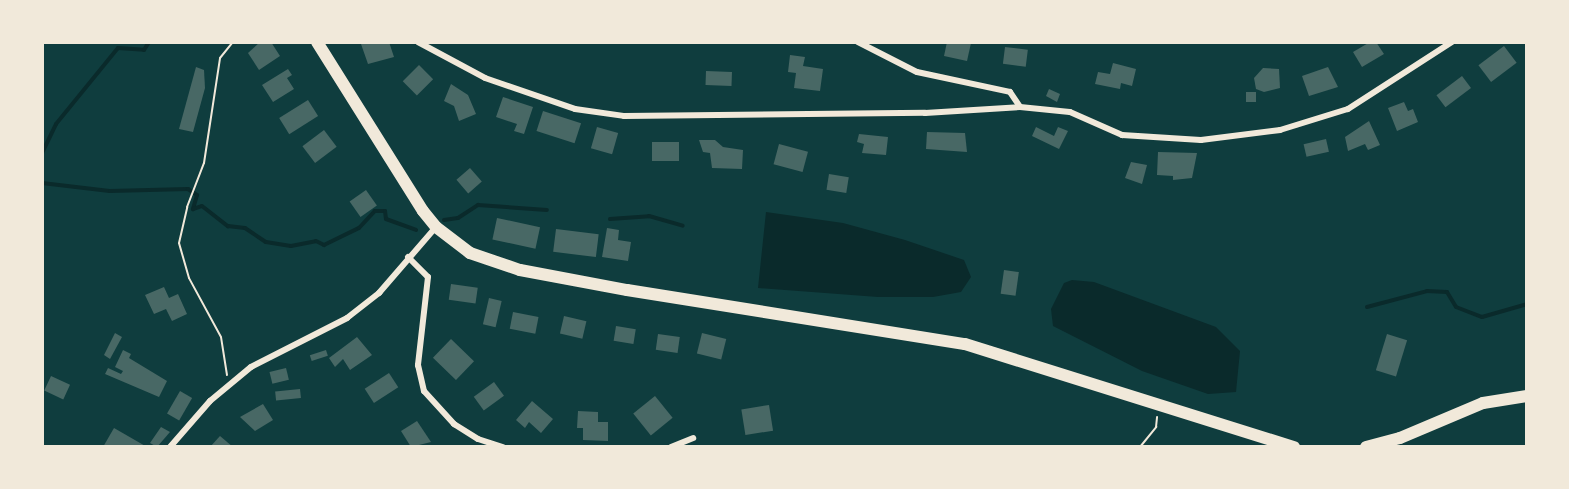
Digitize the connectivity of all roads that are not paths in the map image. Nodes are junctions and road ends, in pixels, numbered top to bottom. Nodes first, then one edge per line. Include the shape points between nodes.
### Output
1 (317, 42) edge
2 (418, 42) edge
3 (858, 42) edge
4 (1452, 42) edge
5 (1020, 107) junction
6 (436, 227) junction
7 (408, 256) junction
8 (1527, 396) edge
9 (693, 438) dead end
10 (170, 447) edge
11 (503, 447) edge
12 (671, 447) edge
13 (1293, 447) edge
14 (1366, 447) edge

1 - 6 main road
2 - 5 street via 485,78 575,109 624,116 925,114
3 - 5 street via 917,72 1010,92
4 - 5 street via 1348,109 1280,130 1201,140 1122,135 1070,112
6 - 7 street
6 - 13 main road via 470,253 520,270 965,344
7 - 10 street via 379,293 347,318 251,367 210,401
7 - 11 street via 428,277 418,365 424,390 454,424 478,439
8 - 14 main road via 1483,403 1400,438
9 - 12 street

